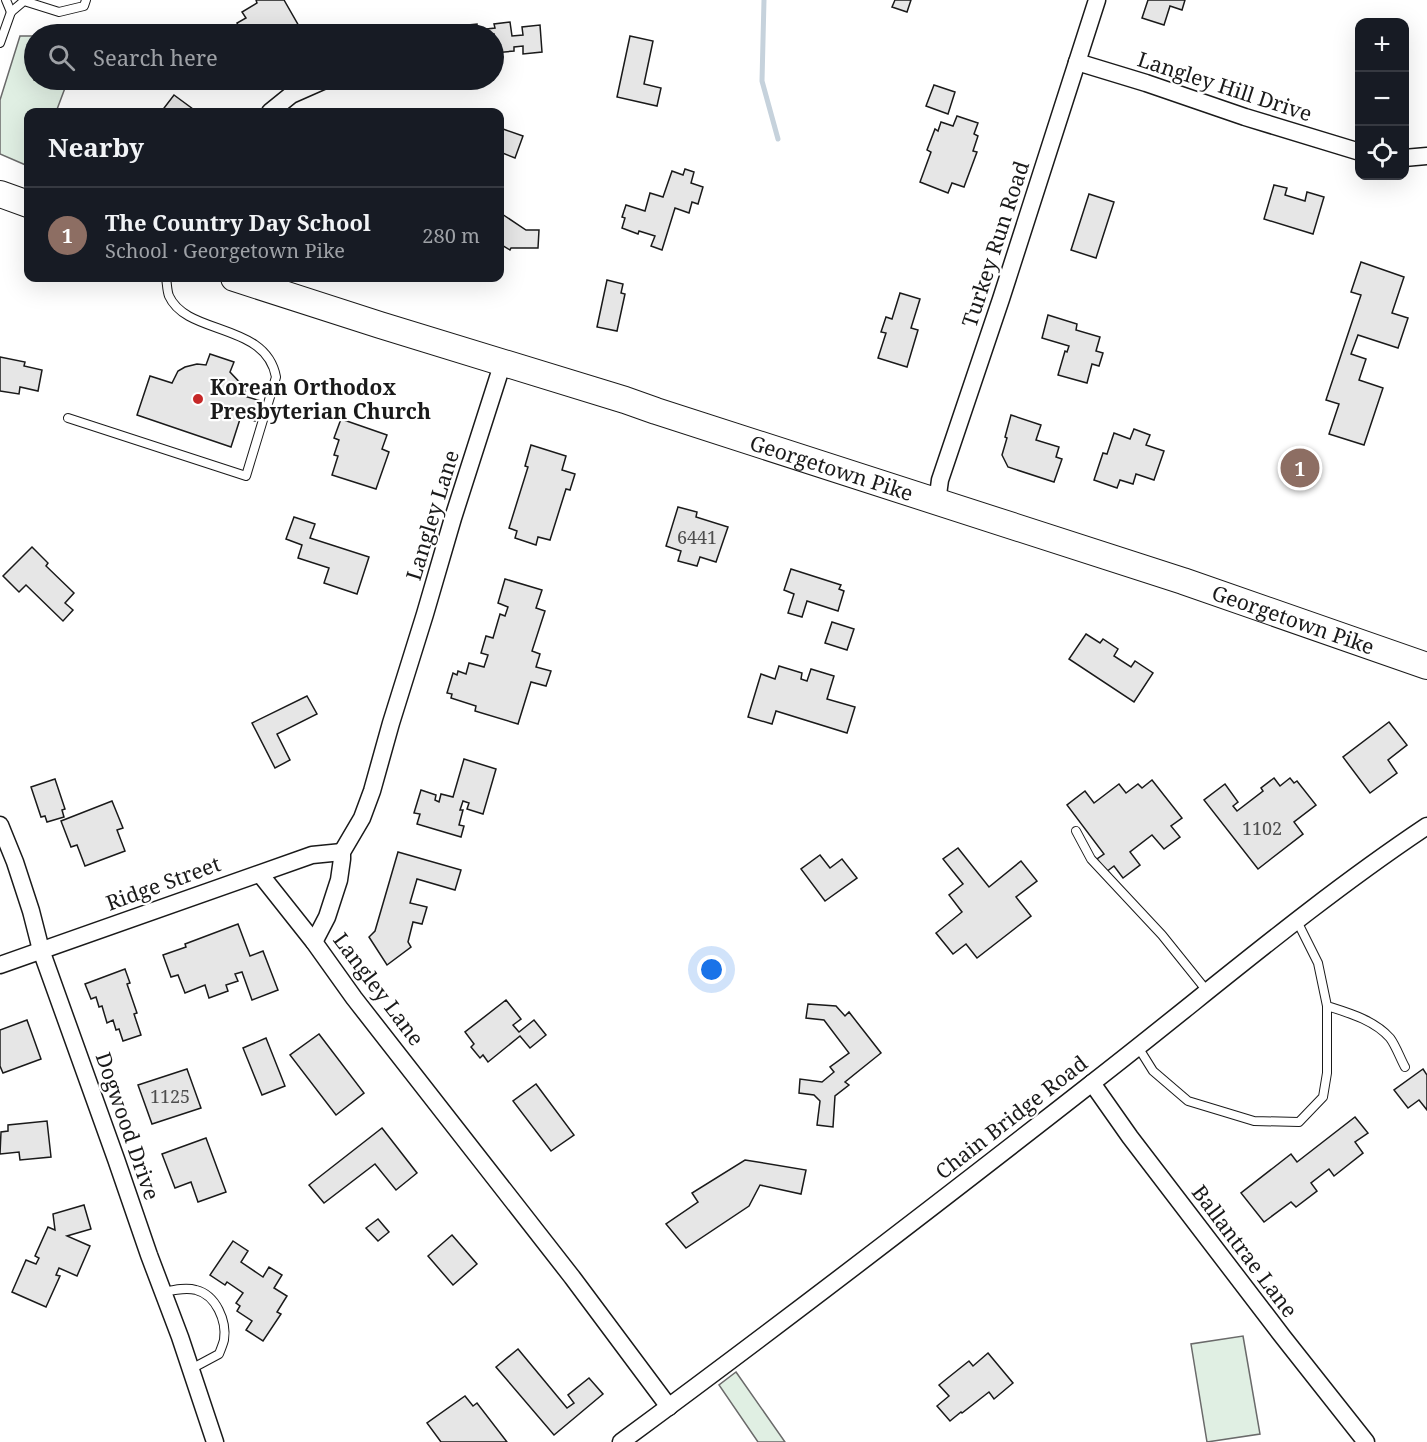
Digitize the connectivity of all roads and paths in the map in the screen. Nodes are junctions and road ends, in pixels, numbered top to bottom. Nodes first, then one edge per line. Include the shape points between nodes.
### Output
1 (6, 0) edge
2 (86, 0) edge
3 (1097, 0) edge
4 (11, 12) junction
5 (0, 44) edge
6 (1077, 62) junction
7 (302, 90) edge
8 (275, 108) edge
9 (1355, 151) edge
10 (1427, 156) edge
11 (1409, 158) edge
12 (0, 194) edge
13 (24, 203) edge
14 (167, 282) edge
15 (246, 282) edge
16 (503, 362) junction
17 (68, 418) dead end
18 (937, 502) junction
19 (1427, 666) edge
20 (0, 825) edge
21 (1427, 826) edge
22 (1076, 831) dead end
23 (342, 852) junction
24 (260, 874) junction
25 (1297, 921) junction
26 (314, 942) junction
27 (41, 950) junction
28 (0, 965) edge
29 (1207, 991) junction
30 (1327, 1006) junction
31 (1138, 1046) junction
32 (1405, 1067) dead end
33 (1092, 1083) junction
34 (163, 1292) junction
35 (190, 1369) junction
36 (669, 1407) junction
37 (215, 1442) edge
38 (621, 1442) edge
39 (1366, 1442) edge

1 - 4 lane
2 - 4 lane via 84,6 59,12 24,2
3 - 6 street, Turkey Run Road
4 - 5 lane
6 - 9 street, Langley Hill Drive
6 - 18 street, Turkey Run Road via 940,480
7 - 8 street
10 - 11 street
12 - 13 main road
14 - 17 lane via 169,296 182,313 236,334 261,350 274,367 276,377 246,476
15 - 16 main road, Georgetown Pike
16 - 18 main road, Georgetown Pike
16 - 23 street, Langley Lane via 372,791
18 - 19 main road, Georgetown Pike via 1183,581
20 - 27 street, Dogwood Drive
21 - 25 street, Chain Bridge Road
22 - 29 lane via 1091,859 1162,935
23 - 24 street, Ridge Street via 312,855
23 - 26 street, Langley Lane via 339,880
24 - 26 street
24 - 27 street, Ridge Street
25 - 29 street, Chain Bridge Road
25 - 30 lane via 1318,963
26 - 36 street, Langley Lane
27 - 28 street, Ridge Street
27 - 34 street, Dogwood Drive
29 - 31 street, Chain Bridge Road
30 - 31 lane via 1323,1097 1299,1122 1254,1121 1188,1101 1153,1071
30 - 32 lane via 1374,1025 1390,1039
31 - 33 street, Chain Bridge Road
33 - 36 street, Chain Bridge Road
33 - 39 street, Ballantrae Lane
34 - 35 street, Dogwood Drive
34 - 35 lane via 197,1290 213,1300 223,1317 224,1340 219,1354
35 - 37 street, Dogwood Drive
36 - 38 street, Chain Bridge Road

